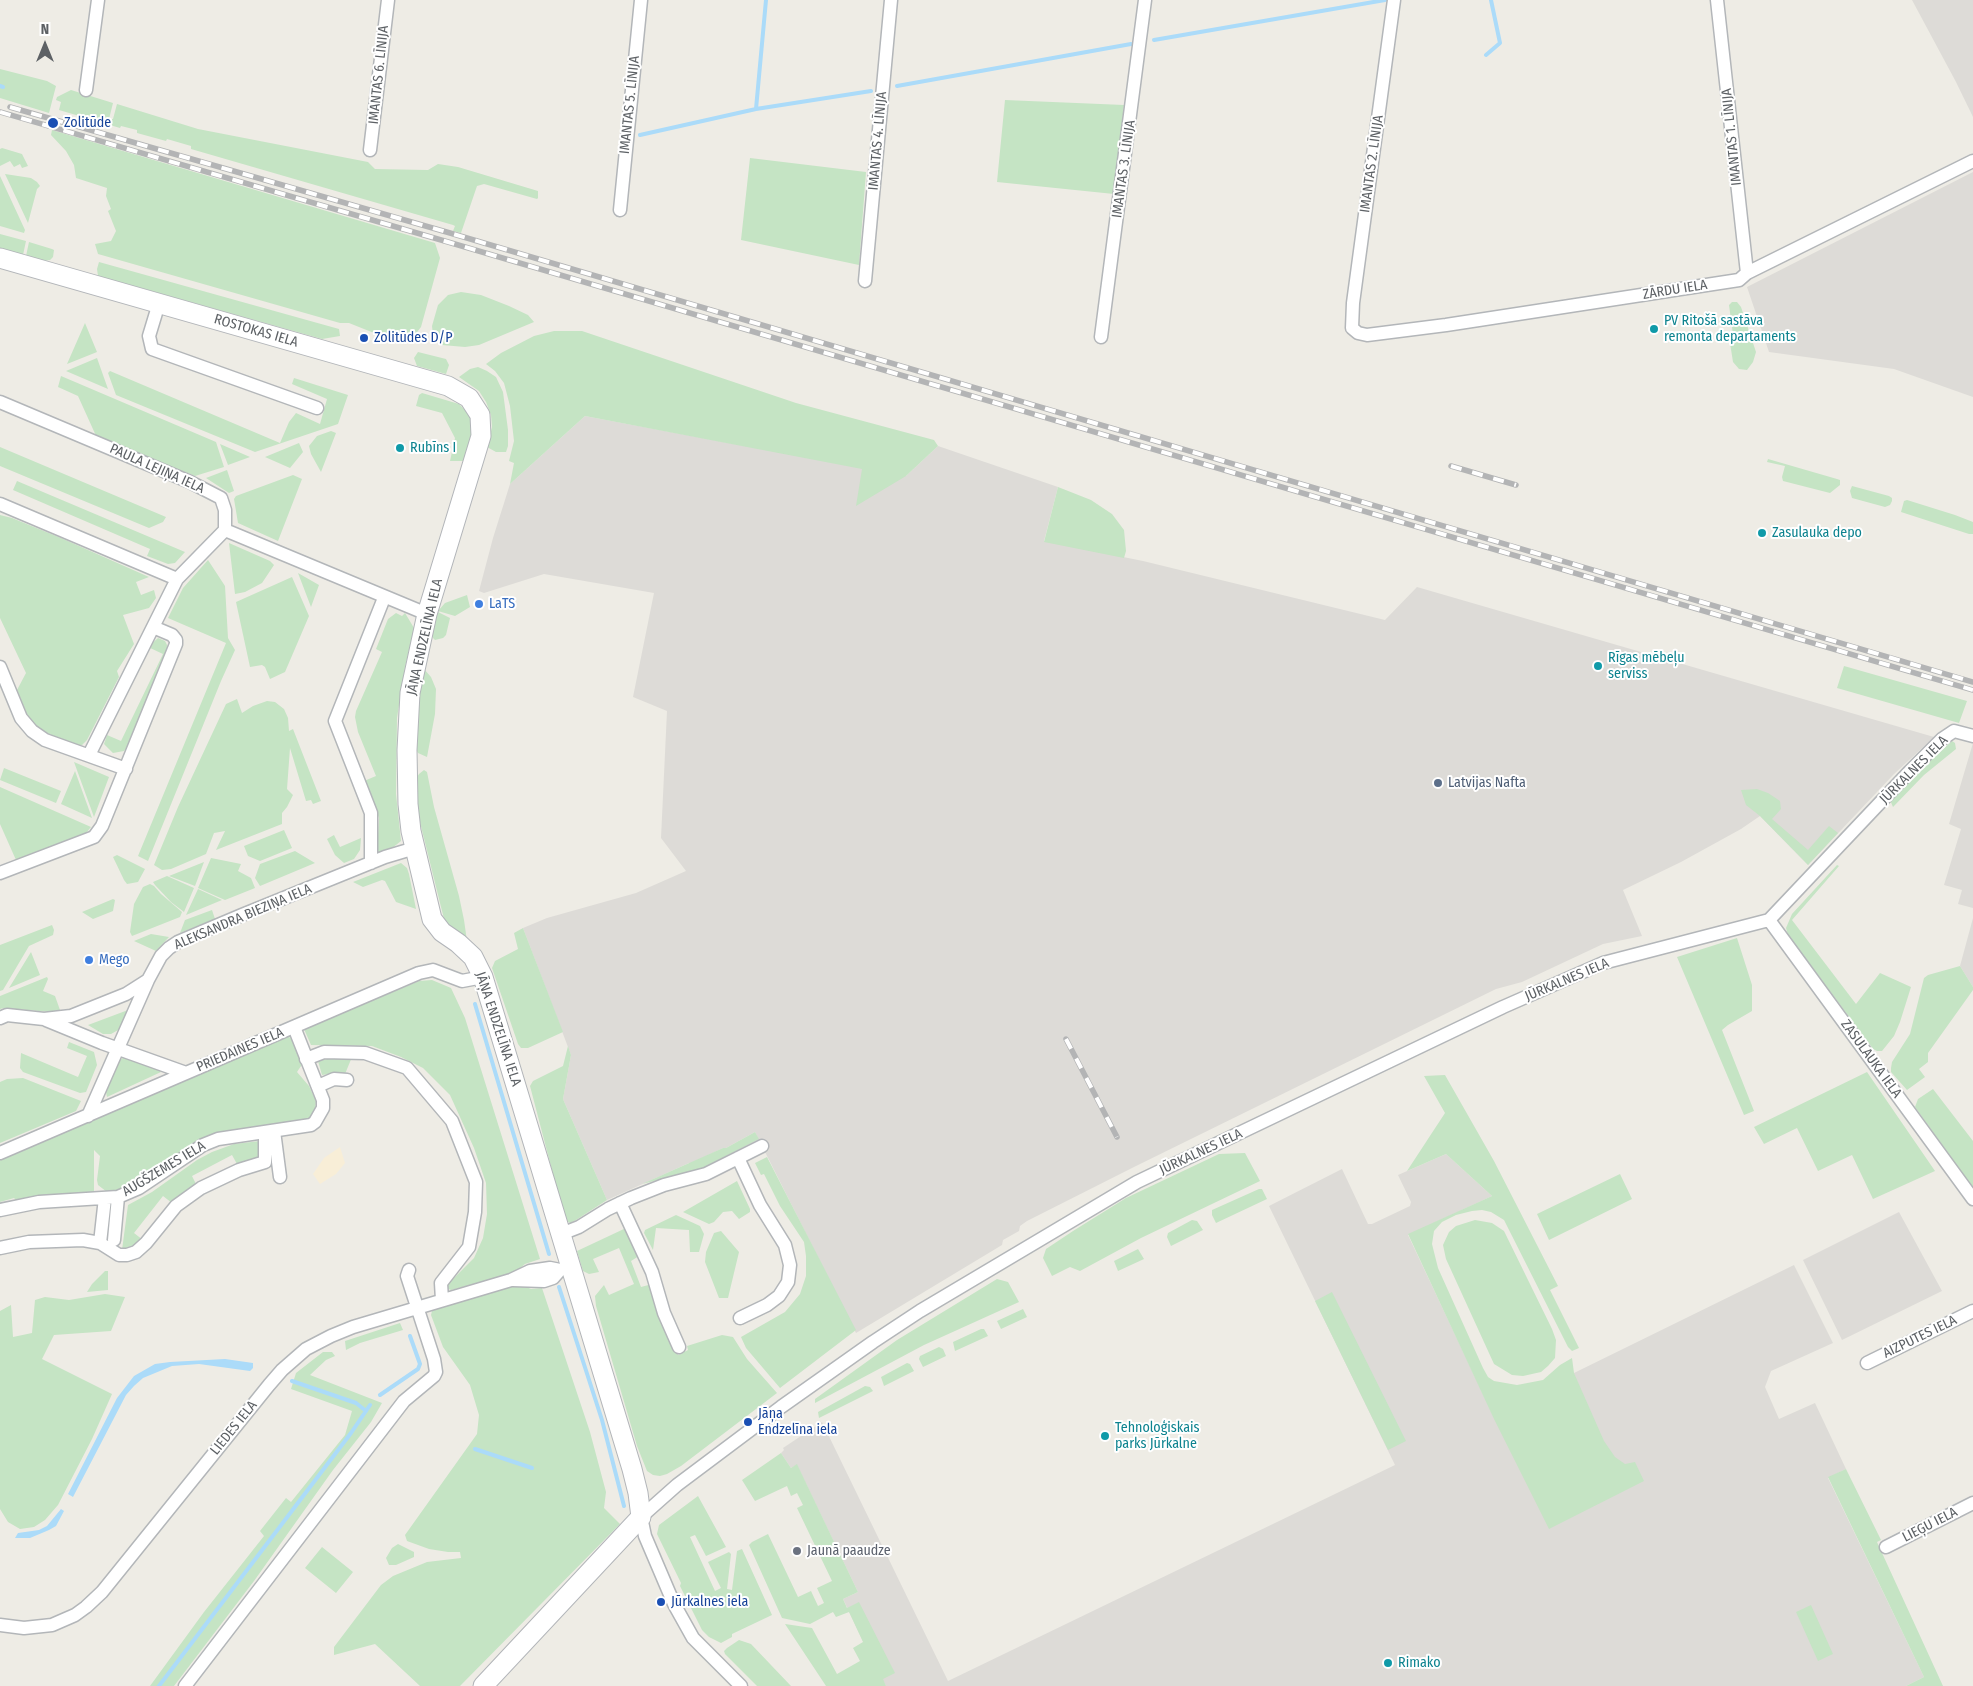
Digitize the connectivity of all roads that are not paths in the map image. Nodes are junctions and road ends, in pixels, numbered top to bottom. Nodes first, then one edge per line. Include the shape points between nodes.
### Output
1 (98, 0) edge
2 (388, 0) edge
3 (641, 0) edge
4 (891, 0) edge
5 (1145, 0) edge
6 (1394, 0) edge
7 (1718, 0) edge
8 (86, 90) dead end
9 (370, 150) dead end
10 (1973, 161) edge
11 (620, 210) dead end
12 (0, 258) edge
13 (1747, 273) junction
14 (864, 282) dead end
15 (159, 303) junction
16 (1352, 328) joint
17 (1101, 337) dead end
18 (0, 402) edge
19 (317, 408) dead end
20 (481, 436) joint
21 (0, 504) edge
22 (225, 530) junction
23 (177, 579) junction
24 (384, 598) junction
25 (427, 614) junction
26 (153, 627) junction
27 (0, 667) edge
28 (1973, 736) edge
29 (88, 755) junction
30 (126, 769) junction
31 (415, 848) junction
32 (371, 863) junction
33 (0, 873) edge
34 (1769, 920) junction
35 (483, 977) junction
36 (148, 980) junction
37 (0, 1018) edge
38 (44, 1019) junction
39 (294, 1027) junction
40 (118, 1048) junction
41 (306, 1059) junction
42 (186, 1073) junction
43 (347, 1080) dead end
44 (318, 1086) junction
45 (88, 1116) junction
46 (269, 1132) junction
47 (762, 1146) dead end
48 (0, 1153) edge
49 (738, 1158) junction
50 (280, 1177) dead end
51 (118, 1197) junction
52 (105, 1198) junction
53 (1973, 1199) edge
54 (620, 1203) junction
55 (0, 1210) edge
56 (561, 1234) junction
57 (114, 1240) dead end
58 (100, 1243) junction
59 (0, 1248) edge
60 (566, 1268) junction
61 (409, 1270) dead end
62 (442, 1300) junction
63 (417, 1307) junction
64 (1973, 1312) edge
65 (740, 1318) dead end
66 (679, 1347) dead end
67 (1867, 1363) dead end
68 (1973, 1503) edge
69 (641, 1517) junction
70 (1886, 1547) dead end
71 (0, 1625) edge
72 (185, 1686) edge
73 (483, 1686) edge
74 (741, 1686) edge

1 - 8 street
2 - 9 street, IMANTAS 6. LĪNIJA
3 - 11 street, IMANTAS 5. LĪNIJA
4 - 14 street, IMANTAS 4. LĪNIJA
5 - 17 street, IMANTAS 3. LĪNIJA
6 - 16 street, IMANTAS 2. LĪNIJA
7 - 13 street, IMANTAS 1. LĪNIJA
10 - 13 street, ZĀRDU IELA
12 - 15 street, ROSTOKAS IELA
13 - 16 street, ZĀRDU IELA via 1739,280 1446,325 1367,335
15 - 19 street via 149,336 152,348
15 - 20 street, ROSTOKAS IELA via 448,386 476,406
18 - 22 street, PAULA LEJIŅA IELA via 221,498
20 - 25 street, JĀŅA ENDZELĪNA IELA
21 - 23 street
22 - 23 street
22 - 24 street
23 - 26 street
24 - 25 street
24 - 32 street via 336,721 371,813
25 - 31 street, JĀŅA ENDZELĪNA IELA via 410,693 408,727 408,804
26 - 29 street
26 - 30 street via 172,635 176,644
27 - 29 street via 21,718 32,731 45,740
28 - 34 street, JŪRKALNES IELA via 1954,731 1942,740
29 - 30 street
30 - 33 street via 102,826 94,837
31 - 32 street, ALEKSANDRA BIEZIŅA IELA
31 - 35 street, JĀŅA ENDZELĪNA IELA via 432,919 442,932 473,957
32 - 36 street, ALEKSANDRA BIEZIŅA IELA via 178,942 162,956
34 - 53 street, ZASULAUKA IELA
34 - 69 street, JŪRKALNES IELA via 1603,963 1137,1182 873,1342 703,1465
35 - 39 street, PRIEDAINES IELA via 462,981 433,970 419,973
35 - 56 street, JĀŅA ENDZELĪNA IELA
36 - 38 street, ALEKSANDRA BIEZIŅA IELA via 126,994 71,1016
36 - 40 street
37 - 38 street, ALEKSANDRA BIEZIŅA IELA via 7,1015
38 - 40 street
39 - 41 street, AUGŠZEMES IELA
39 - 42 street, PRIEDAINES IELA
40 - 42 street
40 - 45 street
41 - 44 street, AUGŠZEMES IELA
41 - 62 street via 324,1052 365,1053 407,1068 452,1122 476,1182 475,1212 469,1247 440,1283
42 - 45 street, PRIEDAINES IELA
43 - 44 street via 334,1079
44 - 46 street, AUGŠZEMES IELA via 323,1108 315,1122
45 - 48 street, PRIEDAINES IELA
46 - 50 street
46 - 51 street, AUGŠZEMES IELA via 218,1138 139,1188
46 - 58 street via 265,1162 201,1188 176,1206 136,1252 119,1255
47 - 49 street
49 - 54 street via 706,1174 664,1185
49 - 65 street via 760,1205 785,1245 790,1265 788,1282 779,1296
51 - 52 street, AUGŠZEMES IELA
51 - 57 street
52 - 55 street, AUGŠZEMES IELA via 39,1202
52 - 58 street
54 - 56 street
54 - 66 street via 652,1272 664,1313
56 - 60 street, JĀŅA ENDZELĪNA IELA
58 - 59 street via 83,1240 38,1242
60 - 62 street, LIEDES IELA via 530,1271 511,1280
60 - 69 street, JĀŅA ENDZELĪNA IELA via 632,1469
61 - 63 street via 407,1276
62 - 63 street, LIEDES IELA
63 - 71 street, LIEDES IELA via 331,1336 306,1349 282,1370 102,1592 86,1607 52,1625 24,1628
63 - 72 street via 434,1359 434,1376 404,1401
64 - 67 street, AIZPUTES IELA
68 - 70 street, LIEĢU IELA
69 - 73 street, JŪRKALNES IELA
69 - 74 street via 645,1536 693,1638

